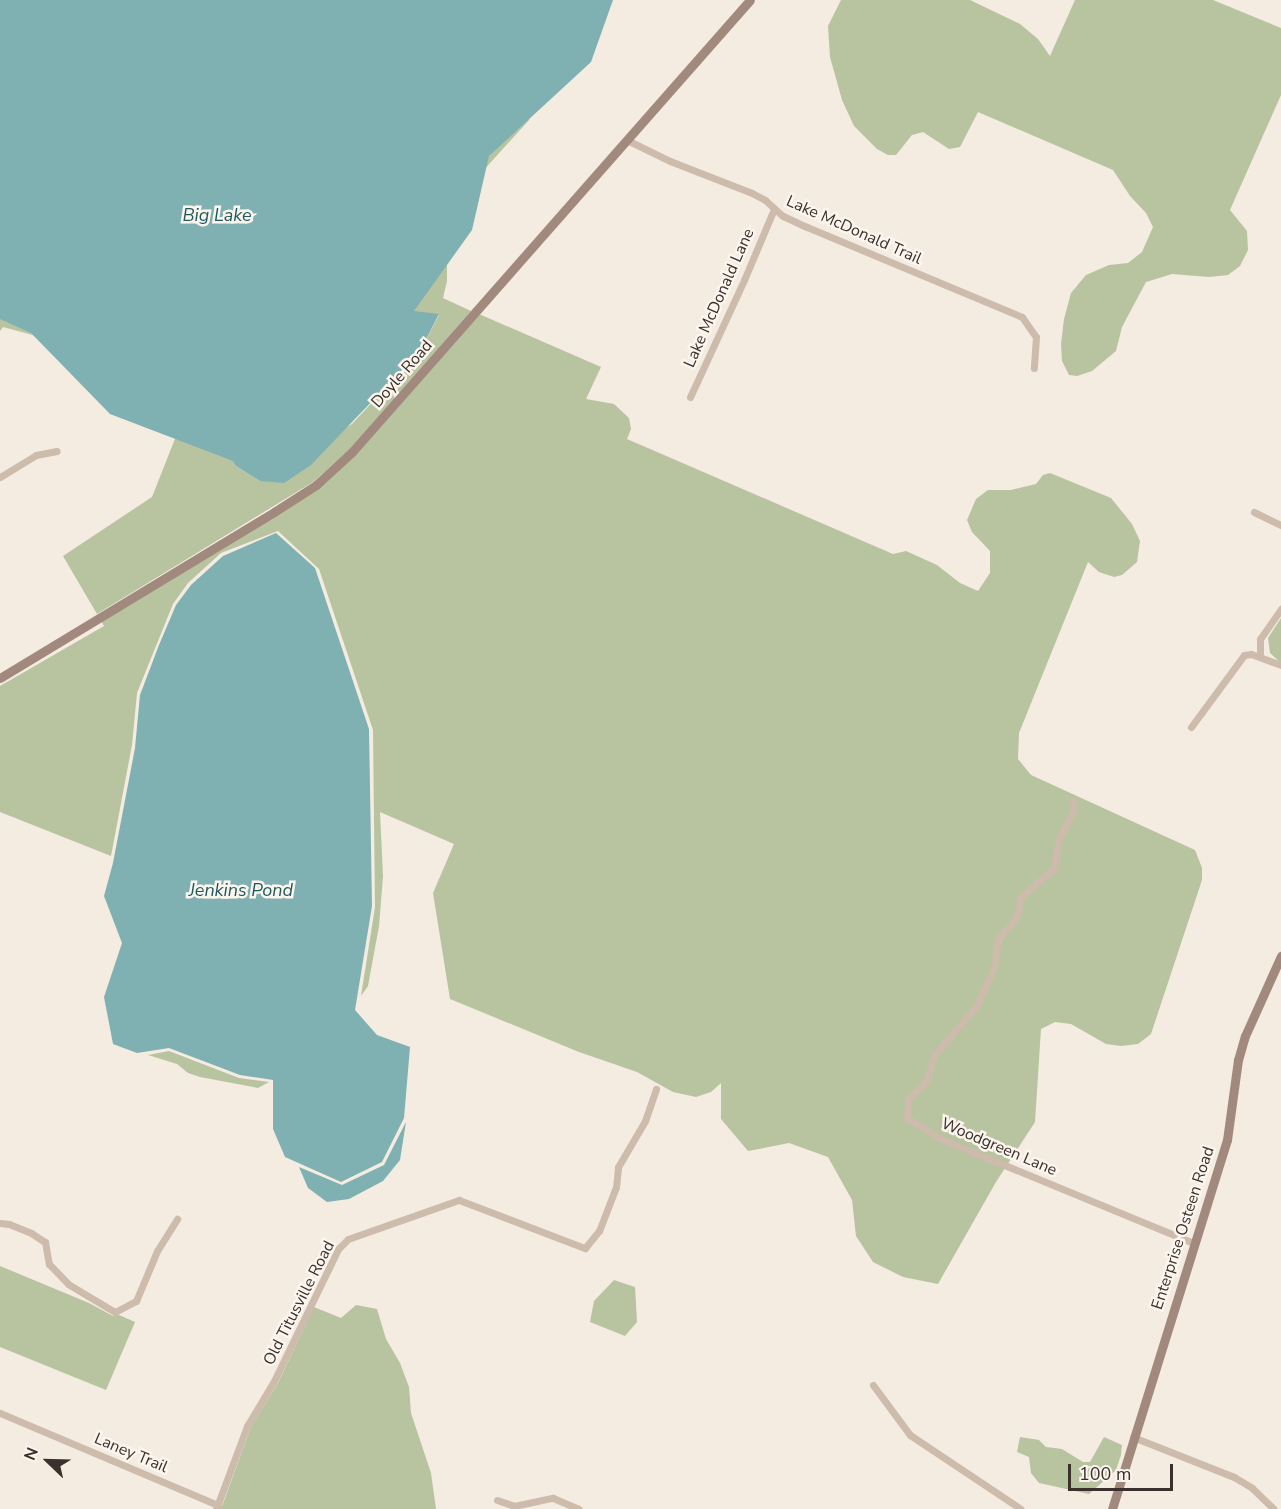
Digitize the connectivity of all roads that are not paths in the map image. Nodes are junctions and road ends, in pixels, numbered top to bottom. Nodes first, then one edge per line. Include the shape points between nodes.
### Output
1 (750, 0) edge
2 (627, 140) junction
3 (774, 209) junction
4 (1034, 368) dead end
5 (690, 397) dead end
6 (57, 451) dead end
7 (0, 477) edge
8 (1254, 512) dead end
9 (1281, 525) edge
10 (1281, 609) edge
11 (1260, 657) junction
12 (1281, 665) edge
13 (0, 678) edge
14 (1191, 727) dead end
15 (1073, 801) dead end
16 (1281, 956) edge
17 (656, 1089) dead end
18 (177, 1219) dead end
19 (0, 1223) edge
20 (1194, 1243) junction
21 (873, 1385) dead end
22 (0, 1413) edge
23 (1133, 1437) junction
24 (497, 1500) dead end
25 (217, 1507) edge
26 (579, 1509) edge
27 (1021, 1509) edge
28 (1112, 1509) edge
29 (1274, 1509) edge

1 - 2 main road, Doyle Road
2 - 3 street, Lake McDonald Trail via 752,193
2 - 13 main road, Doyle Road via 352,452 316,485
3 - 4 street, Lake McDonald Trail via 807,227 1022,317 1036,337
3 - 5 street, Lake McDonald Lane
6 - 7 street via 36,455
8 - 9 street
10 - 11 street via 1260,639
11 - 12 street
11 - 14 street via 1244,655
15 - 20 street, Woodgreen Lane via 1074,810 1059,838 1054,868 1021,897 1016,918 998,939 994,968 976,1006 934,1055 926,1082 909,1098 906,1118 939,1138
16 - 20 main road, Enterprise Osteen Road via 1243,1044 1227,1140
17 - 25 street, Old Titusville Road via 645,1121 618,1167 616,1187 599,1231 585,1248 459,1200 348,1239 338,1249 274,1381 247,1426
18 - 19 street via 136,1301 115,1312 68,1284 49,1264 45,1242
20 - 23 main road, Enterprise Osteen Road
21 - 27 street via 910,1435
22 - 25 street, Laney Trail
23 - 28 main road, Enterprise Osteen Road
23 - 29 street via 1234,1477
24 - 26 street via 514,1506 552,1498

